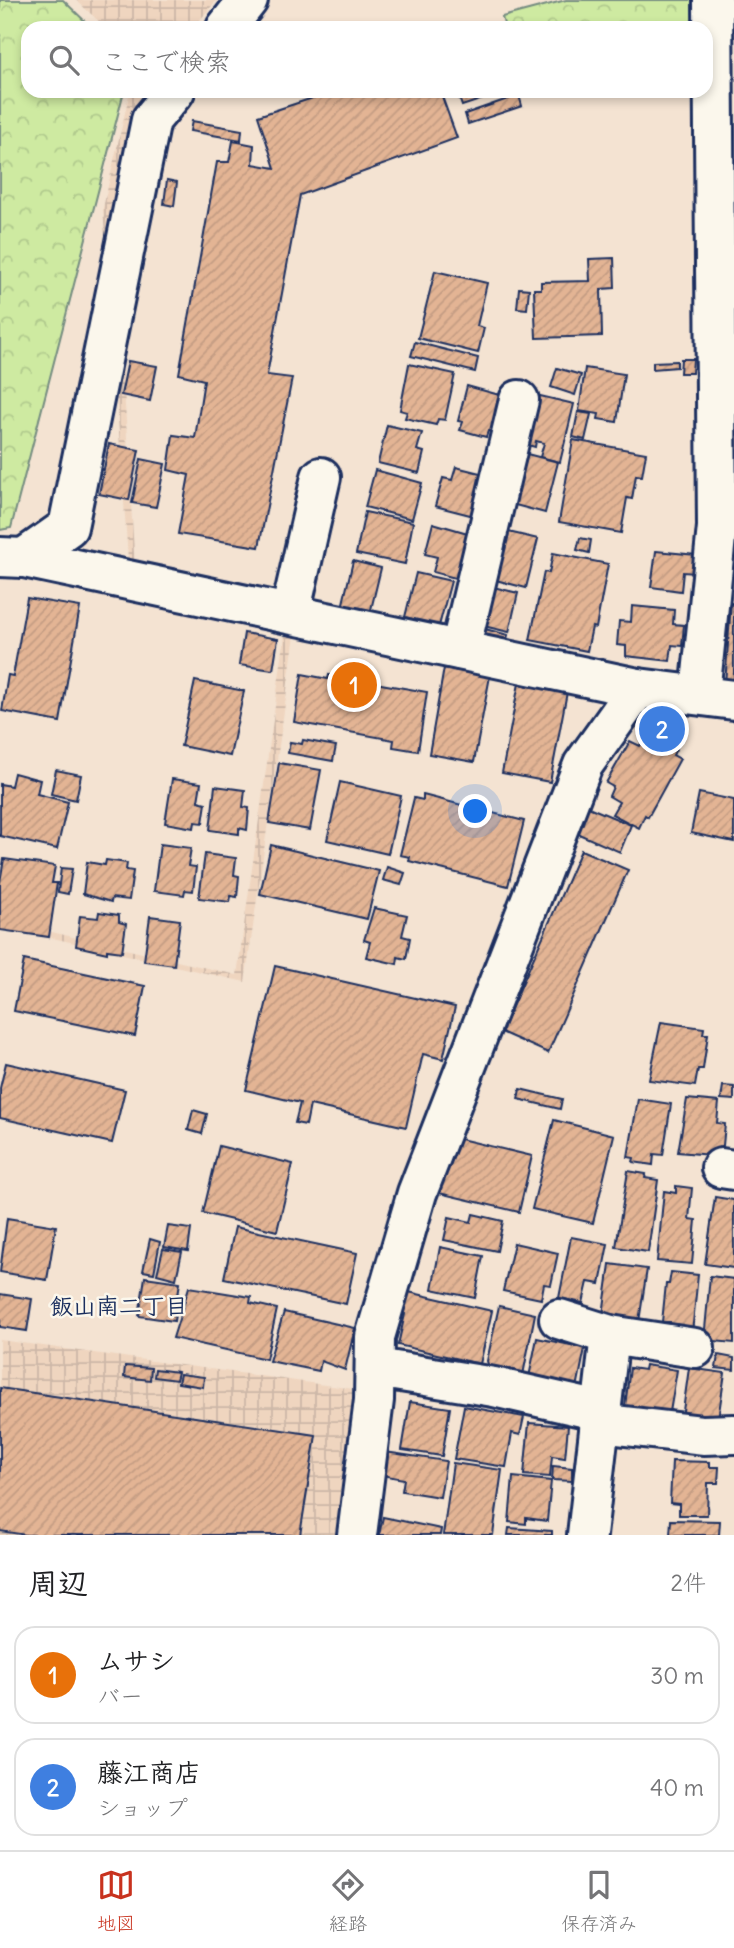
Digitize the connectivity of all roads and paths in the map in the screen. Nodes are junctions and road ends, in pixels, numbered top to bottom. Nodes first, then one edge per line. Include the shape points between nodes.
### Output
1 (248, 0) edge
2 (713, 0) edge
3 (232, 21) edge
4 (168, 98) edge
5 (724, 116) edge
6 (519, 400) dead end
7 (321, 477) dead end
8 (726, 524) edge
9 (12, 557) edge
10 (290, 614) junction
11 (460, 650) junction
12 (638, 688) junction
13 (717, 697) edge
14 (559, 1319) dead end
15 (610, 1335) junction
16 (695, 1348) dead end
17 (376, 1367) junction
18 (600, 1417) junction
19 (734, 1434) edge
20 (356, 1535) edge
21 (587, 1535) edge

1 - 3 street
2 - 5 street
4 - 9 street via 151,120 68,527
5 - 8 street
6 - 11 street via 492,446
7 - 10 street
8 - 13 street
9 - 10 street
10 - 11 street
11 - 12 street
12 - 13 street
12 - 17 street via 583,765 427,1168 375,1337
14 - 15 street
15 - 16 street
15 - 18 street
17 - 18 street via 494,1387
17 - 20 street
18 - 19 street via 703,1435
18 - 21 street

